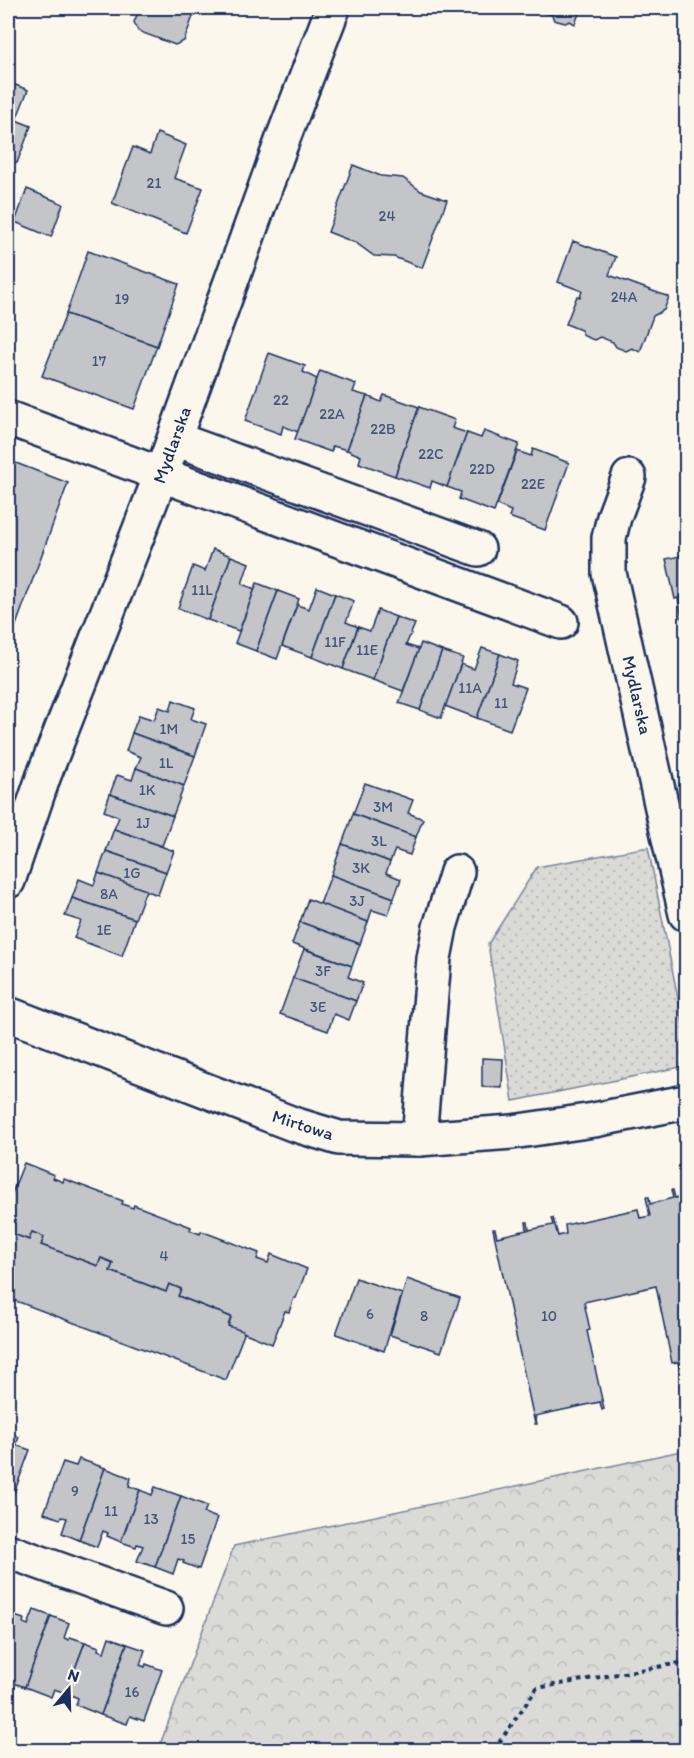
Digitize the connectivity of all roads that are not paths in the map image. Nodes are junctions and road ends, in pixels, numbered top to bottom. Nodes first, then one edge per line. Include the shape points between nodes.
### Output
1 (333, 8) edge
2 (8, 417) edge
3 (175, 439) junction
4 (161, 475) junction
5 (629, 477) dead end
6 (478, 549) dead end
7 (561, 622) dead end
8 (457, 872) dead end
9 (8, 881) edge
10 (687, 914) edge
11 (8, 1014) edge
12 (687, 1102) edge
13 (419, 1139) junction
14 (8, 1551) edge
15 (166, 1608) dead end

1 - 3 street, Mydlarska
2 - 4 street
3 - 4 street, Mydlarska
3 - 6 street
4 - 7 street
4 - 9 street, Mydlarska via 44,775
5 - 10 street, Mydlarska via 609,538 609,573
8 - 13 street via 434,958
11 - 13 street, Mirtowa via 339,1138
12 - 13 street, Mirtowa via 512,1132
14 - 15 street

